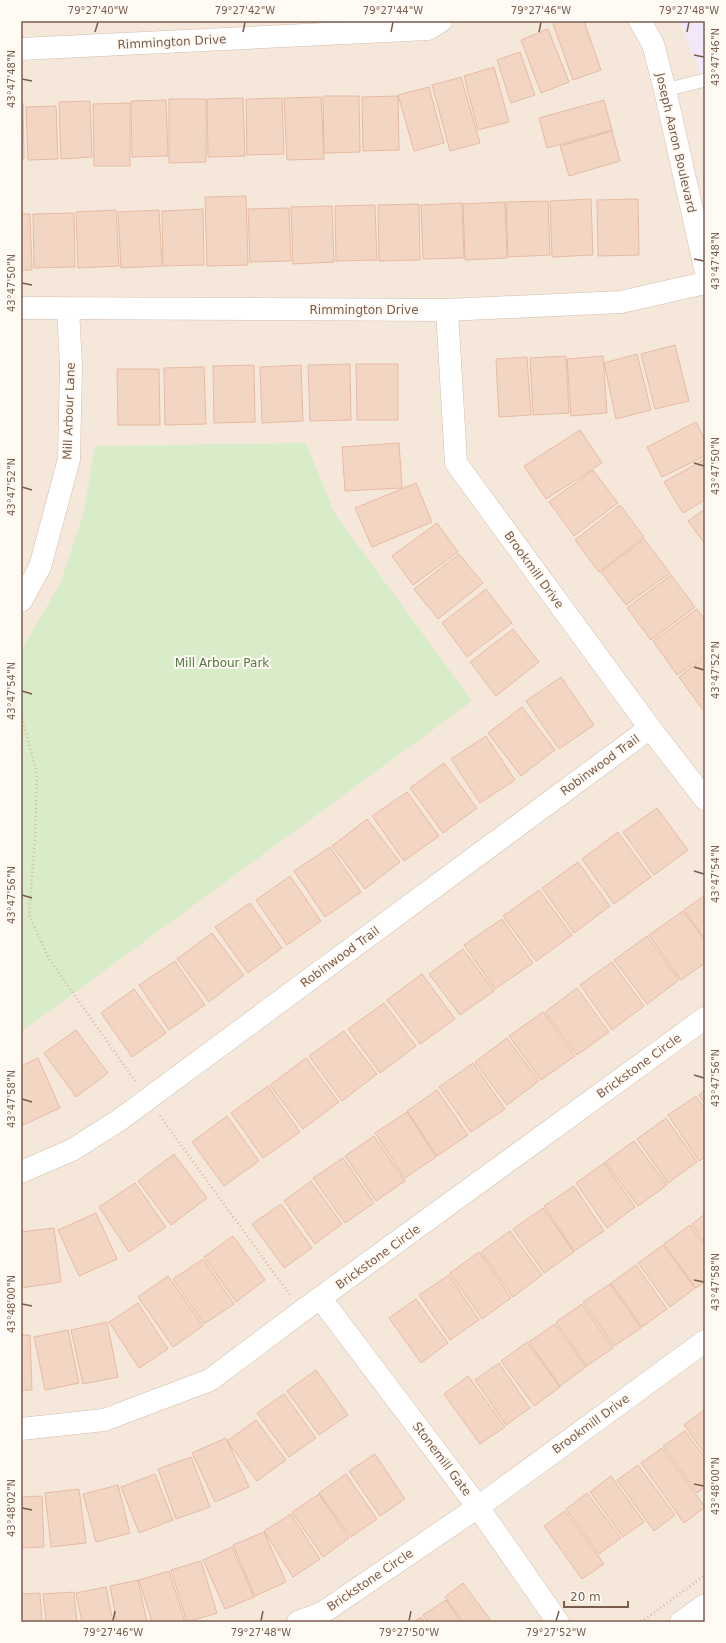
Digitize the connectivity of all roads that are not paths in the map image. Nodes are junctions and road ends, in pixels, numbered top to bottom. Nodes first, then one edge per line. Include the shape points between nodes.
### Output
1 (440, 21) edge
2 (640, 21) edge
3 (21, 49) edge
4 (705, 80) edge
5 (665, 90) junction
6 (705, 268) edge
7 (705, 283) edge
8 (21, 308) edge
9 (68, 309) junction
10 (447, 310) junction
11 (21, 601) edge
12 (650, 728) junction
13 (705, 799) edge
14 (705, 1018) edge
15 (21, 1172) edge
16 (321, 1299) junction
17 (705, 1341) edge
18 (21, 1429) edge
19 (478, 1507) junction
20 (705, 1605) edge
21 (298, 1622) edge
22 (558, 1622) edge
23 (681, 1622) edge

1 - 3 street, Rimmington Drive via 428,29
2 - 5 street, Joseph Aaron Boulevard via 653,44
4 - 5 lane
5 - 6 street, Joseph Aaron Boulevard
7 - 10 street, Rimmington Drive via 621,302
8 - 9 street, Rimmington Drive
9 - 10 street, Rimmington Drive
9 - 11 street, Mill Arbour Lane via 71,366 69,459 40,567
10 - 12 street, Brookmill Drive via 456,463
12 - 13 street, Brookmill Drive
12 - 15 street, Robinwood Trail via 118,1121 72,1150
14 - 16 street, Brickstone Circle
16 - 18 street, Brickstone Circle via 210,1380 104,1420
16 - 19 street, Stonemill Gate
17 - 19 street, Brookmill Drive
19 - 21 street, Brickstone Circle via 322,1613
19 - 22 street, Stonemill Gate
20 - 23 street

